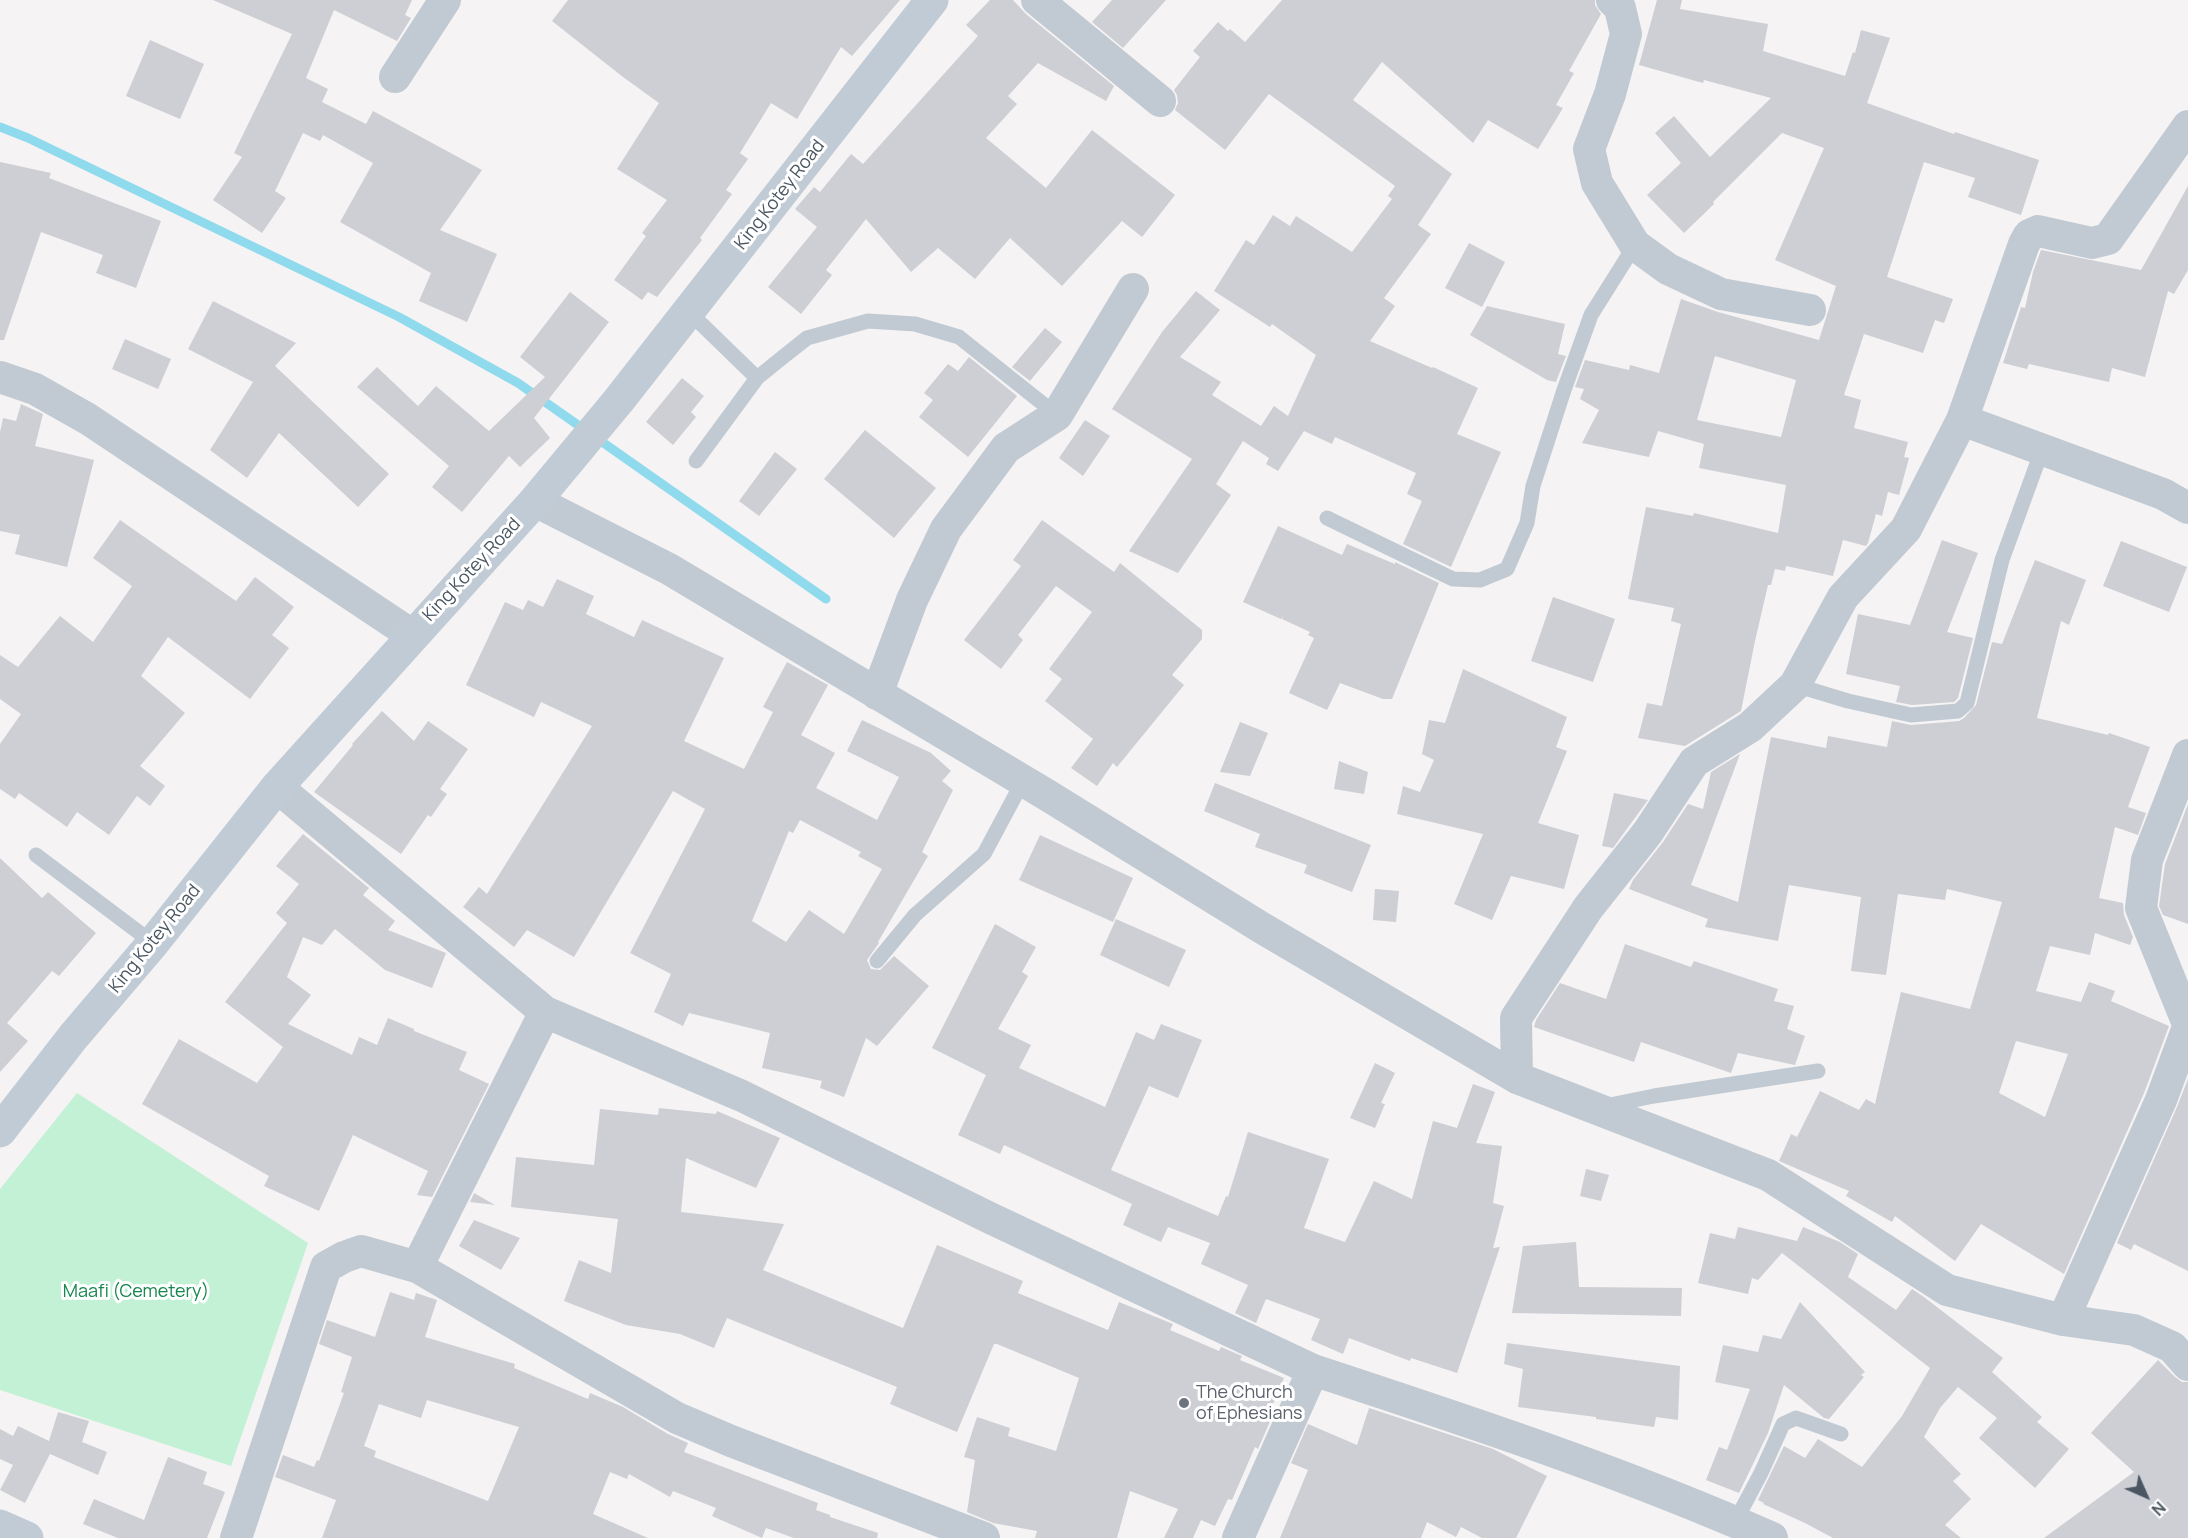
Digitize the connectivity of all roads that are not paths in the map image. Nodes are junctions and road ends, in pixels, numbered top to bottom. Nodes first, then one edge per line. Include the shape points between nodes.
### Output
1 (445, 0) edge
2 (932, 0) edge
3 (1036, 0) edge
4 (1612, 0) edge
5 (395, 77) dead end
6 (1160, 100) dead end
7 (2188, 126) edge
8 (1635, 245) junction
9 (1133, 289) dead end
10 (1810, 310) dead end
11 (689, 312) junction
12 (0, 377) edge
13 (757, 378) junction
14 (1056, 415) junction
15 (1962, 420) junction
16 (2042, 450) junction
17 (696, 461) dead end
18 (535, 501) junction
19 (2188, 508) edge
20 (1327, 518) dead end
21 (412, 635) junction
22 (1795, 685) junction
23 (877, 694) junction
24 (2188, 754) edge
25 (1023, 780) junction
26 (277, 787) junction
27 (36, 855) dead end
28 (153, 943) junction
29 (877, 961) dead end
30 (2178, 972) edge
31 (545, 1012) junction
32 (2188, 1026) edge
33 (1818, 1071) dead end
34 (1517, 1078) junction
35 (1597, 1107) junction
36 (0, 1131) edge
37 (417, 1267) junction
38 (2063, 1320) junction
39 (2188, 1365) edge
40 (1313, 1370) junction
41 (1841, 1434) dead end
42 (1735, 1522) junction
43 (0, 1526) edge
44 (27, 1538) edge
45 (236, 1538) edge
46 (984, 1538) edge
47 (1238, 1538) edge
48 (1772, 1538) edge

1 - 5 street
2 - 11 street, King Kotey Road
3 - 6 street
4 - 8 street via 1620,8 1626,34 1610,94 1589,149 1597,183
7 - 15 street via 2108,239 2092,243 2038,231 2029,235
8 - 10 street via 1668,269 1721,294
8 - 20 lane via 1591,315 1533,486 1527,523 1507,569 1480,580 1453,579
9 - 14 street
11 - 13 lane
11 - 18 street, King Kotey Road
12 - 21 street via 35,389 88,419
13 - 14 lane via 807,338 868,321 915,324 959,337
13 - 17 lane
14 - 23 street via 1006,448 946,529 912,600
15 - 16 street
15 - 22 street via 1906,529 1843,597
16 - 19 street via 2163,494
16 - 22 lane via 2002,560 1967,703 1958,711 1911,715
18 - 21 street, King Kotey Road
18 - 23 street via 669,569
21 - 26 street, King Kotey Road
22 - 34 street via 1750,727 1694,762 1648,832 1588,908 1516,1018
23 - 25 street
24 - 30 street via 2148,860 2141,908
25 - 29 lane via 984,854 915,915
25 - 34 street via 1262,928
26 - 28 street, King Kotey Road
26 - 31 street
27 - 28 lane
28 - 36 street, King Kotey Road
30 - 32 street
31 - 37 street
31 - 40 street via 742,1095 990,1218
32 - 38 street via 2161,1100
33 - 35 lane
34 - 35 street
35 - 38 street via 1768,1175 1947,1290
37 - 45 street via 362,1251 326,1267
37 - 46 street via 677,1418
38 - 39 street via 2134,1330 2172,1347
40 - 42 street via 1522,1439
40 - 47 street
41 - 42 lane via 1796,1418 1783,1424
42 - 48 street
43 - 44 street

